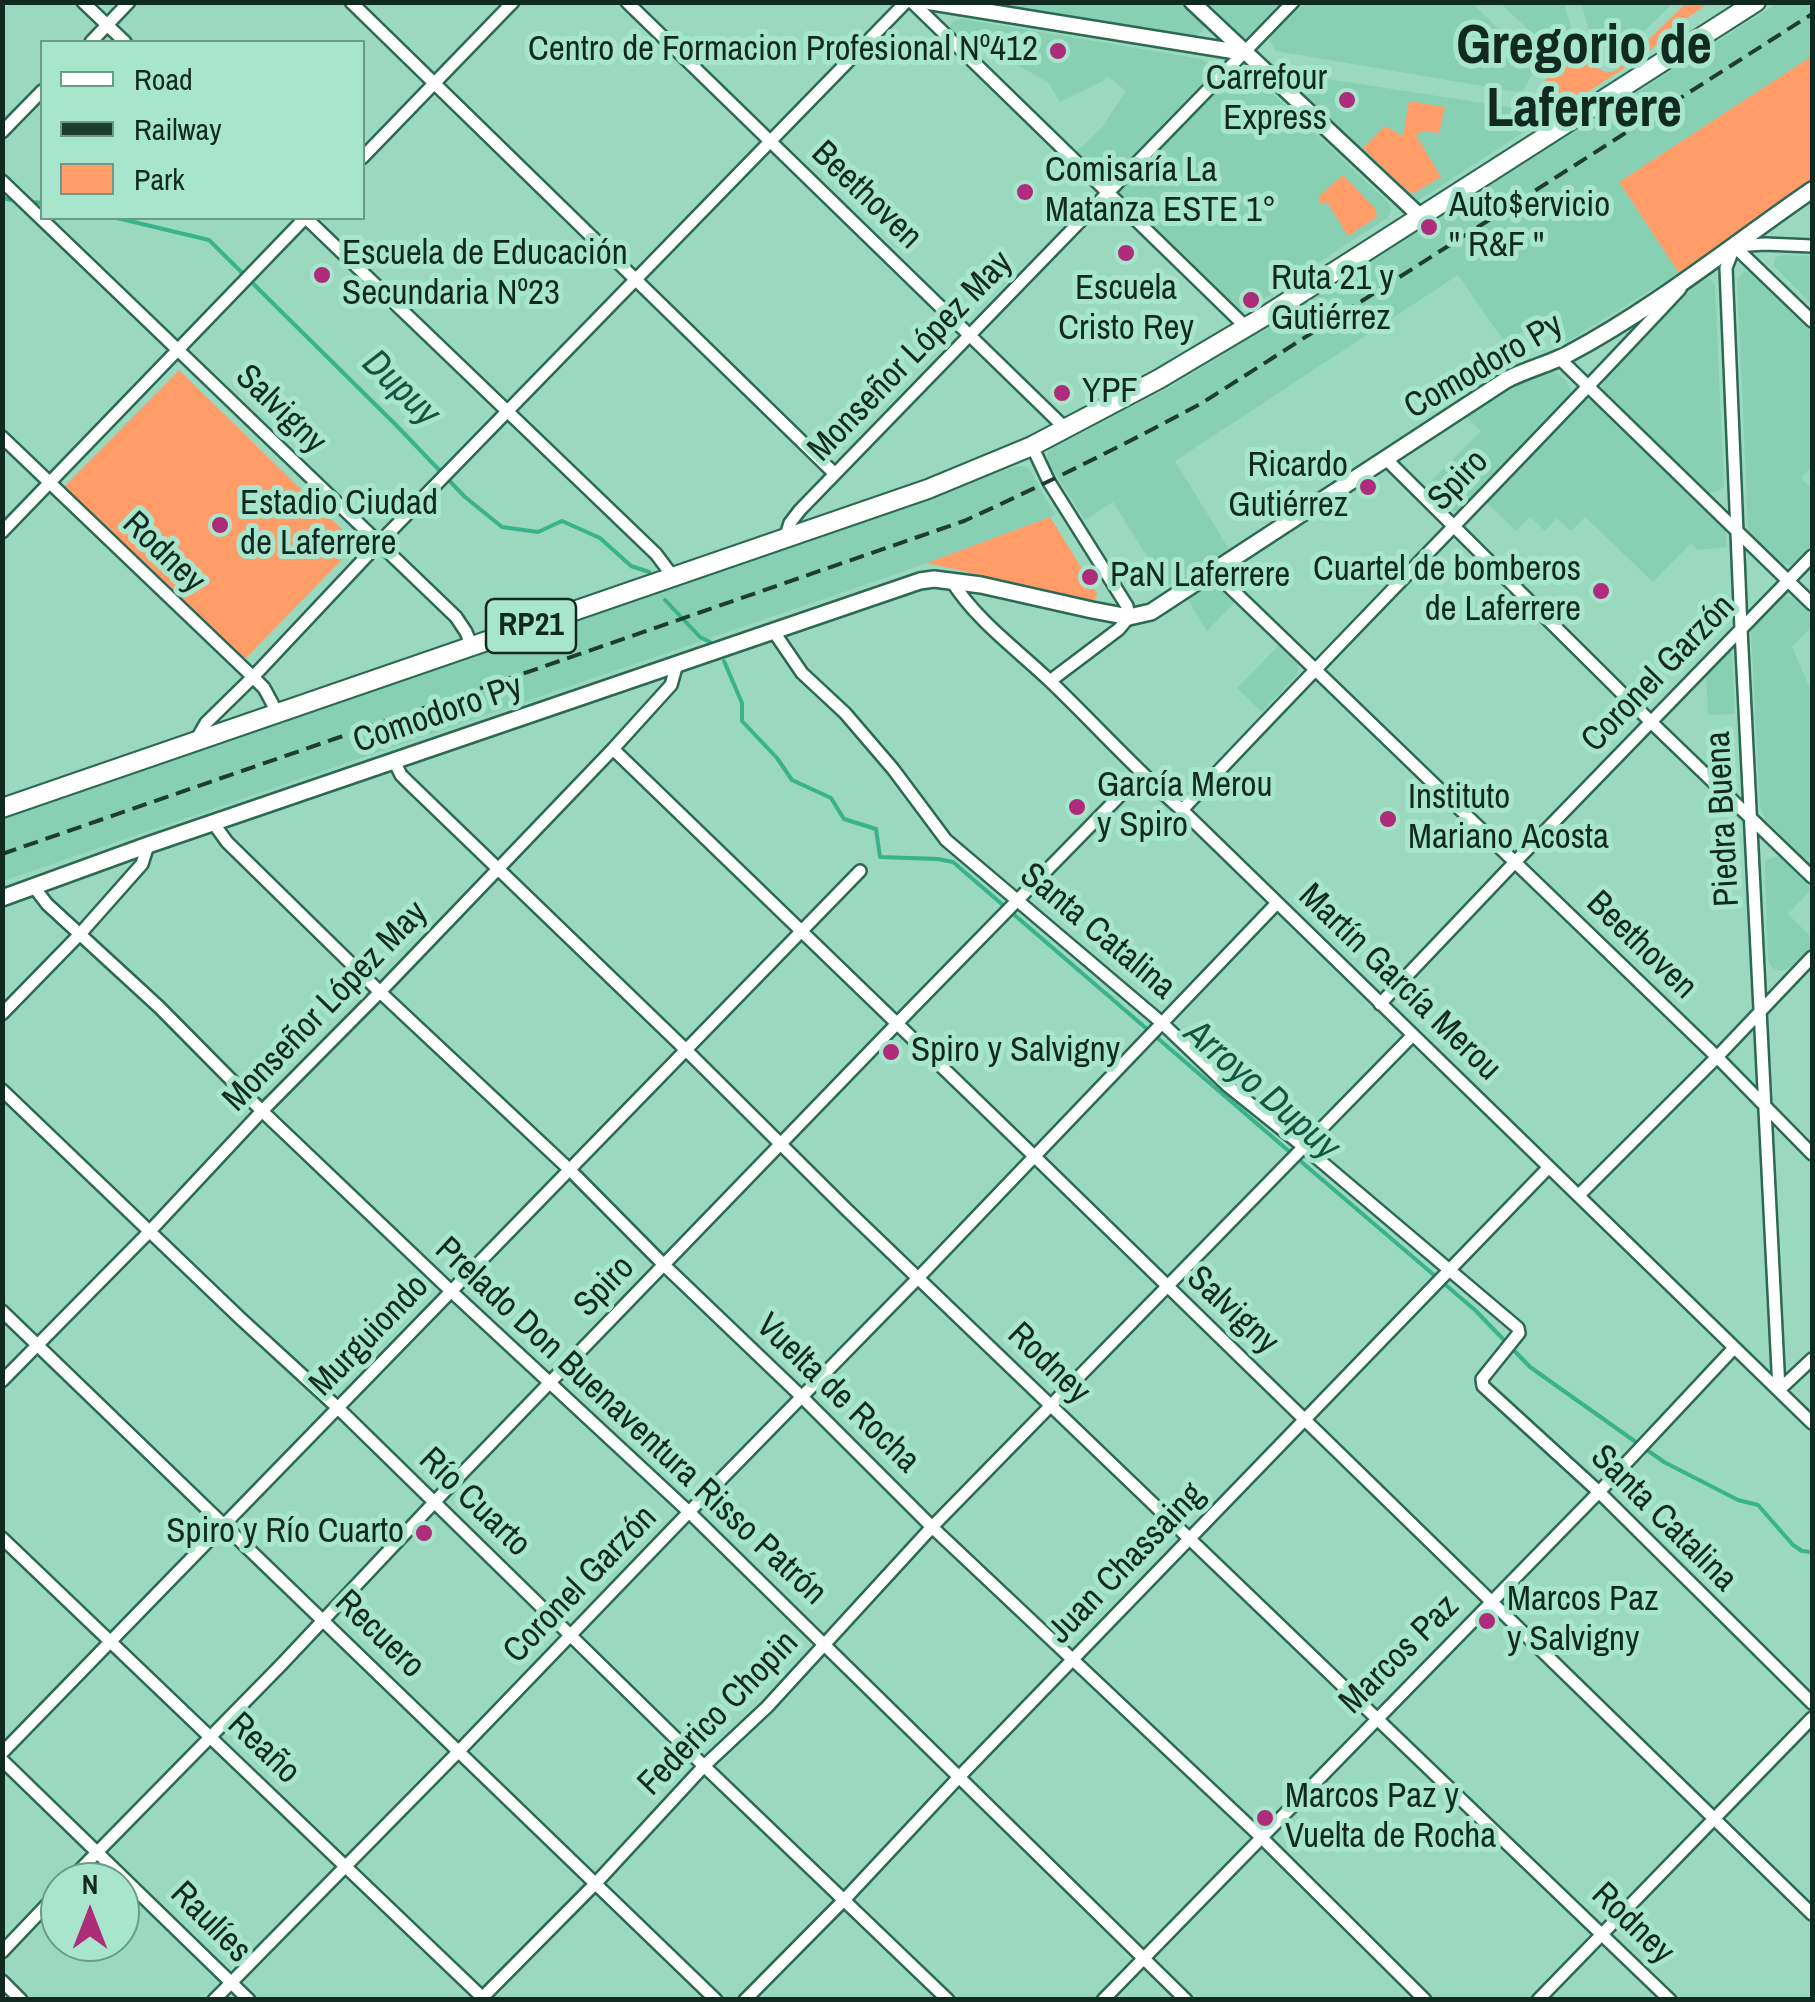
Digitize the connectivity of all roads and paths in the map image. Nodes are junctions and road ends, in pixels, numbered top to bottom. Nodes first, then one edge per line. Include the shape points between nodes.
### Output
1 (83, 2) edge
2 (129, 2) edge
3 (351, 2) edge
4 (513, 2) edge
5 (628, 2) edge
6 (909, 2) edge
7 (928, 2) edge
8 (1192, 2) edge
9 (1293, 2) edge
10 (1756, 2) edge
11 (108, 25) junction
12 (92, 40) edge
13 (123, 40) edge
14 (1244, 53) junction
15 (435, 83) junction
16 (40, 93) edge
17 (2, 132) edge
18 (770, 141) junction
19 (365, 155) edge
20 (5, 183) edge
21 (1812, 190) edge
22 (1110, 193) junction
23 (40, 216) edge
24 (1420, 216) junction
25 (44, 220) edge
26 (304, 220) edge
27 (308, 220) edge
28 (1734, 246) junction
29 (1812, 246) edge
30 (1692, 277) junction
31 (636, 281) junction
32 (1812, 321) edge
33 (1246, 326) junction
34 (970, 335) junction
35 (177, 351) junction
36 (1560, 359) junction
37 (1590, 386) junction
38 (509, 412) junction
39 (1066, 430) junction
40 (2, 437) edge
41 (1032, 446) junction
42 (1386, 458) junction
43 (835, 474) junction
44 (50, 482) junction
45 (1453, 526) junction
46 (1738, 530) junction
47 (2, 532) edge
48 (785, 540) junction
49 (379, 543) junction
50 (1812, 556) edge
51 (1213, 571) junction
52 (674, 578) junction
53 (952, 580) junction
54 (1789, 581) junction
55 (1812, 604) edge
56 (1129, 616) junction
57 (1741, 629) junction
58 (774, 632) junction
59 (472, 646) junction
60 (676, 664) junction
61 (1314, 668) junction
62 (253, 677) junction
63 (1050, 681) junction
64 (278, 714) junction
65 (1651, 722) junction
66 (195, 742) junction
67 (613, 749) junction
68 (394, 761) junction
69 (1141, 774) junction
70 (2, 808) edge
71 (1182, 810) junction
72 (1751, 817) junction
73 (214, 824) junction
74 (148, 845) junction
75 (1514, 862) junction
76 (498, 868) junction
77 (860, 871) dead end
78 (1812, 877) edge
79 (34, 887) junction
80 (2, 898) edge
81 (1277, 903) junction
82 (1016, 904) junction
83 (802, 930) junction
84 (80, 934) junction
85 (1812, 957) edge
86 (380, 992) junction
87 (1380, 1004) junction
88 (1762, 1011) junction
89 (2, 1014) edge
90 (896, 1024) junction
91 (1160, 1025) junction
92 (1413, 1035) junction
93 (686, 1050) junction
94 (1716, 1057) junction
95 (2, 1090) edge
96 (1766, 1109) junction
97 (262, 1111) junction
98 (782, 1144) junction
99 (1302, 1149) junction
100 (1812, 1154) edge
101 (1035, 1155) junction
102 (1549, 1166) junction
103 (570, 1170) junction
104 (1580, 1195) junction
105 (150, 1231) junction
106 (664, 1265) junction
107 (1446, 1271) junction
108 (919, 1277) junction
109 (1168, 1288) junction
110 (452, 1292) junction
111 (2, 1310) edge
112 (38, 1344) junction
113 (1734, 1348) junction
114 (1812, 1359) edge
115 (2, 1381) edge
116 (550, 1383) junction
117 (1779, 1390) junction
118 (802, 1397) junction
119 (1051, 1405) junction
120 (338, 1408) junction
121 (1306, 1418) junction
122 (1812, 1423) edge
123 (1598, 1492) junction
124 (434, 1503) junction
125 (689, 1512) junction
126 (224, 1526) junction
127 (932, 1527) junction
128 (2, 1538) edge
129 (1190, 1539) junction
130 (1492, 1601) junction
131 (324, 1620) junction
132 (571, 1636) junction
133 (111, 1643) junction
134 (824, 1644) junction
135 (1072, 1660) junction
136 (1812, 1704) edge
137 (1376, 1718) junction
138 (1812, 1718) edge
139 (211, 1736) junction
140 (460, 1750) junction
141 (2, 1756) edge
142 (704, 1766) junction
143 (959, 1777) junction
144 (1714, 1818) junction
145 (1261, 1836) junction
146 (98, 1850) junction
147 (87, 1862) edge
148 (346, 1866) junction
149 (596, 1883) junction
150 (845, 1899) junction
151 (40, 1911) edge
152 (1812, 1914) edge
153 (1602, 1933) junction
154 (2, 1952) edge
155 (1144, 1958) junction
156 (2, 1981) edge
157 (230, 1982) junction
158 (483, 1999) edge
159 (22, 2000) edge
160 (214, 2000) edge
161 (250, 2000) edge
162 (716, 2000) edge
163 (745, 2000) edge
164 (948, 2000) edge
165 (1103, 2000) edge
166 (1186, 2000) edge
167 (1425, 2000) edge
168 (1538, 2000) edge
169 (1670, 2000) edge

1 - 11 street
2 - 11 street
3 - 15 street
4 - 15 street
5 - 18 street, Beethoven
6 - 18 street
6 - 22 street
7 - 14 street
8 - 14 street
9 - 14 street, Monseñor López May
10 - 24 main road, RP21
11 - 12 street
11 - 13 street
14 - 22 street, Monseñor López May
14 - 24 street
15 - 19 street
15 - 31 street
16 - 17 street
18 - 31 street
18 - 34 street, Beethoven
20 - 23 street, Salvigny
21 - 28 main road, Comodoro Py
22 - 33 street
22 - 34 street, Monseñor López May
24 - 33 main road, RP21
25 - 35 street, Salvigny
26 - 35 street
27 - 38 street
28 - 29 street
28 - 30 main road, Comodoro Py
28 - 32 street
28 - 46 street, Piedra Buena via 1726,268
30 - 36 main road, Comodoro Py
30 - 37 street, Spiro
31 - 38 street
31 - 43 street
33 - 39 main road, RP21
34 - 39 street, Beethoven
34 - 43 street, Monseñor López May
35 - 44 street
35 - 49 street, Salvigny
36 - 37 street
36 - 42 main road, Comodoro Py via 1506,380
37 - 45 street, Spiro
37 - 46 street
38 - 49 street
38 - 52 street
39 - 41 main road, RP21
40 - 44 street, Rodney
41 - 48 main road, RP21
41 - 56 street
42 - 45 street
42 - 51 main road, Comodoro Py
43 - 48 street, Monseñor López May via 790,523
44 - 47 street
44 - 62 street, Rodney
45 - 61 street, Spiro
45 - 65 street
46 - 54 street
46 - 57 street, Piedra Buena
48 - 52 main road, RP21
49 - 59 street, Salvigny via 456,617
49 - 62 street
50 - 54 street, Coronel Garzón
51 - 56 main road, Comodoro Py via 1150,612
51 - 61 street, Beethoven
52 - 59 main road, RP21
53 - 56 main road, Comodoro Py
53 - 58 main road, Comodoro Py via 920,582
53 - 63 street, Martín García Merou via 965,602
54 - 55 street
54 - 57 street, Coronel Garzón
56 - 63 street, Comodoro Py
57 - 65 street, Coronel Garzón
57 - 72 street, Piedra Buena
58 - 60 main road, Comodoro Py
58 - 82 street, Santa Catalina via 802,673 868,738 938,832
59 - 64 main road, RP21
60 - 67 street, Monseñor López May via 671,685
60 - 68 main road, Comodoro Py
61 - 71 street, Spiro
61 - 75 street, Beethoven
62 - 64 street, Rodney
62 - 66 street via 206,722
63 - 69 street, Martín García Merou
64 - 66 main road, RP21
65 - 72 street
65 - 75 street, Coronel Garzón
66 - 70 main road, RP21
67 - 76 street, Monseñor López May
67 - 83 street, Salvigny
68 - 73 main road, Comodoro Py
68 - 76 street, Rodney
69 - 71 street, Martín García Merou
69 - 82 street, Spiro
71 - 81 street, Martín García Merou
72 - 78 street
72 - 88 street, Piedra Buena
73 - 74 main road, Comodoro Py
73 - 86 street, Vuelta de Rocha
74 - 79 main road, Comodoro Py
74 - 84 street via 142,864
75 - 87 street, Coronel Garzón
75 - 94 street, Beethoven
76 - 86 street, Monseñor López May
76 - 93 street, Rodney
77 - 83 street, Murguiondo
79 - 80 main road, Comodoro Py
79 - 84 street, Prelado Don Buenaventura Risso Patrón
81 - 87 street, Martín García Merou
81 - 91 street, Coronel Garzón
82 - 90 street, Spiro
82 - 91 street, Santa Catalina
83 - 90 street, Salvigny
83 - 93 street, Murguiondo
84 - 89 street
84 - 97 street, Prelado Don Buenaventura Risso Patrón
85 - 88 street
86 - 97 street, Monseñor López May
86 - 103 street, Vuelta de Rocha
87 - 92 street, Martín García Merou
88 - 94 street
88 - 96 street, Piedra Buena
90 - 98 street, Spiro
90 - 101 street, Salvigny
91 - 99 street, Santa Catalina
91 - 101 street, Coronel Garzón
92 - 99 street, Federico Chopin
92 - 102 street, Martín García Merou
93 - 98 street, Rodney
93 - 103 street, Murguiondo
94 - 96 street, Beethoven
94 - 104 street
95 - 105 street, Río Cuarto
96 - 100 street, Beethoven
96 - 117 street, Piedra Buena
97 - 105 street, Monseñor López May
97 - 110 street, Prelado Don Buenaventura Risso Patrón
98 - 106 street, Spiro
98 - 108 street, Rodney
99 - 107 street, Santa Catalina
99 - 109 street, Federico Chopin
101 - 108 street, Coronel Garzón
101 - 109 street, Salvigny
102 - 104 street, Martín García Merou
102 - 107 street, Juan Chassaing
103 - 106 street, Vuelta de Rocha
103 - 110 street, Murguiondo
104 - 113 street, Martín García Merou
105 - 112 street, Monseñor López May
105 - 120 street, Río Cuarto
106 - 116 street, Spiro
106 - 118 street, Vuelta de Rocha
107 - 121 street, Juan Chassaing
107 - 123 street, Santa Catalina via 1518,1328 1482,1379 1484,1386
108 - 118 street, Coronel Garzón
108 - 119 street, Rodney
109 - 119 street, Federico Chopin
109 - 121 street, Salvigny
110 - 116 street, Prelado Don Buenaventura Risso Patrón
110 - 120 street, Murguiondo
111 - 112 street, Recuero
112 - 115 street, Monseñor López May
112 - 126 street, Recuero
113 - 117 street, Martín García Merou
113 - 123 street, Marcos Paz
114 - 117 street
116 - 124 street, Spiro
116 - 125 street, Prelado Don Buenaventura Risso Patrón
117 - 122 street, Martín García Merou
118 - 125 street, Coronel Garzón
118 - 127 street, Vuelta de Rocha
119 - 127 street, Federico Chopin
119 - 129 street, Rodney
120 - 124 street, Río Cuarto
120 - 126 street, Murguiondo
121 - 129 street, Juan Chassaing
121 - 130 street, Salvigny
123 - 130 street, Marcos Paz
123 - 136 street, Santa Catalina
124 - 131 street, Spiro
124 - 132 street, Río Cuarto
125 - 132 street, Coronel Garzón
125 - 134 street, Prelado Don Buenaventura Risso Patrón
126 - 131 street, Recuero
126 - 133 street, Murguiondo
127 - 134 street, Federico Chopin
127 - 135 street, Vuelta de Rocha
128 - 133 street, Reaño
129 - 135 street, Juan Chassaing
129 - 137 street, Rodney
130 - 137 street, Marcos Paz
130 - 144 street, Salvigny
131 - 139 street, Spiro
131 - 140 street, Recuero
132 - 140 street, Coronel Garzón
132 - 142 street, Río Cuarto
133 - 139 street, Reaño
133 - 141 street, Murguiondo
134 - 142 street, Federico Chopin
134 - 143 street, Prelado Don Buenaventura Risso Patrón
135 - 143 street, Juan Chassaing
135 - 145 street, Vuelta de Rocha
137 - 145 street, Marcos Paz
137 - 153 street, Rodney
138 - 144 street
139 - 146 street, Spiro
139 - 148 street, Reaño
140 - 148 street, Coronel Garzón
140 - 149 street, Recuero
141 - 146 street, Raulíes
142 - 149 street, Federico Chopin
142 - 150 street, Río Cuarto
143 - 150 street, Juan Chassaing
143 - 155 street, Prelado Don Buenaventura Risso Patrón
144 - 152 street, Salvigny
144 - 153 street
145 - 155 street, Marcos Paz
145 - 167 street, Vuelta de Rocha
146 - 147 street, Spiro
146 - 157 street, Raulíes
148 - 157 street, Coronel Garzón
148 - 158 street, Reaño
149 - 158 street, Federico Chopin
149 - 162 street, Recuero
150 - 163 street, Juan Chassaing
150 - 164 street, Río Cuarto
151 - 154 street
153 - 168 street
153 - 169 street, Rodney
155 - 165 street, Marcos Paz
155 - 166 street, Prelado Don Buenaventura Risso Patrón
156 - 159 street
157 - 160 street, Coronel Garzón
157 - 161 street, Raulíes

